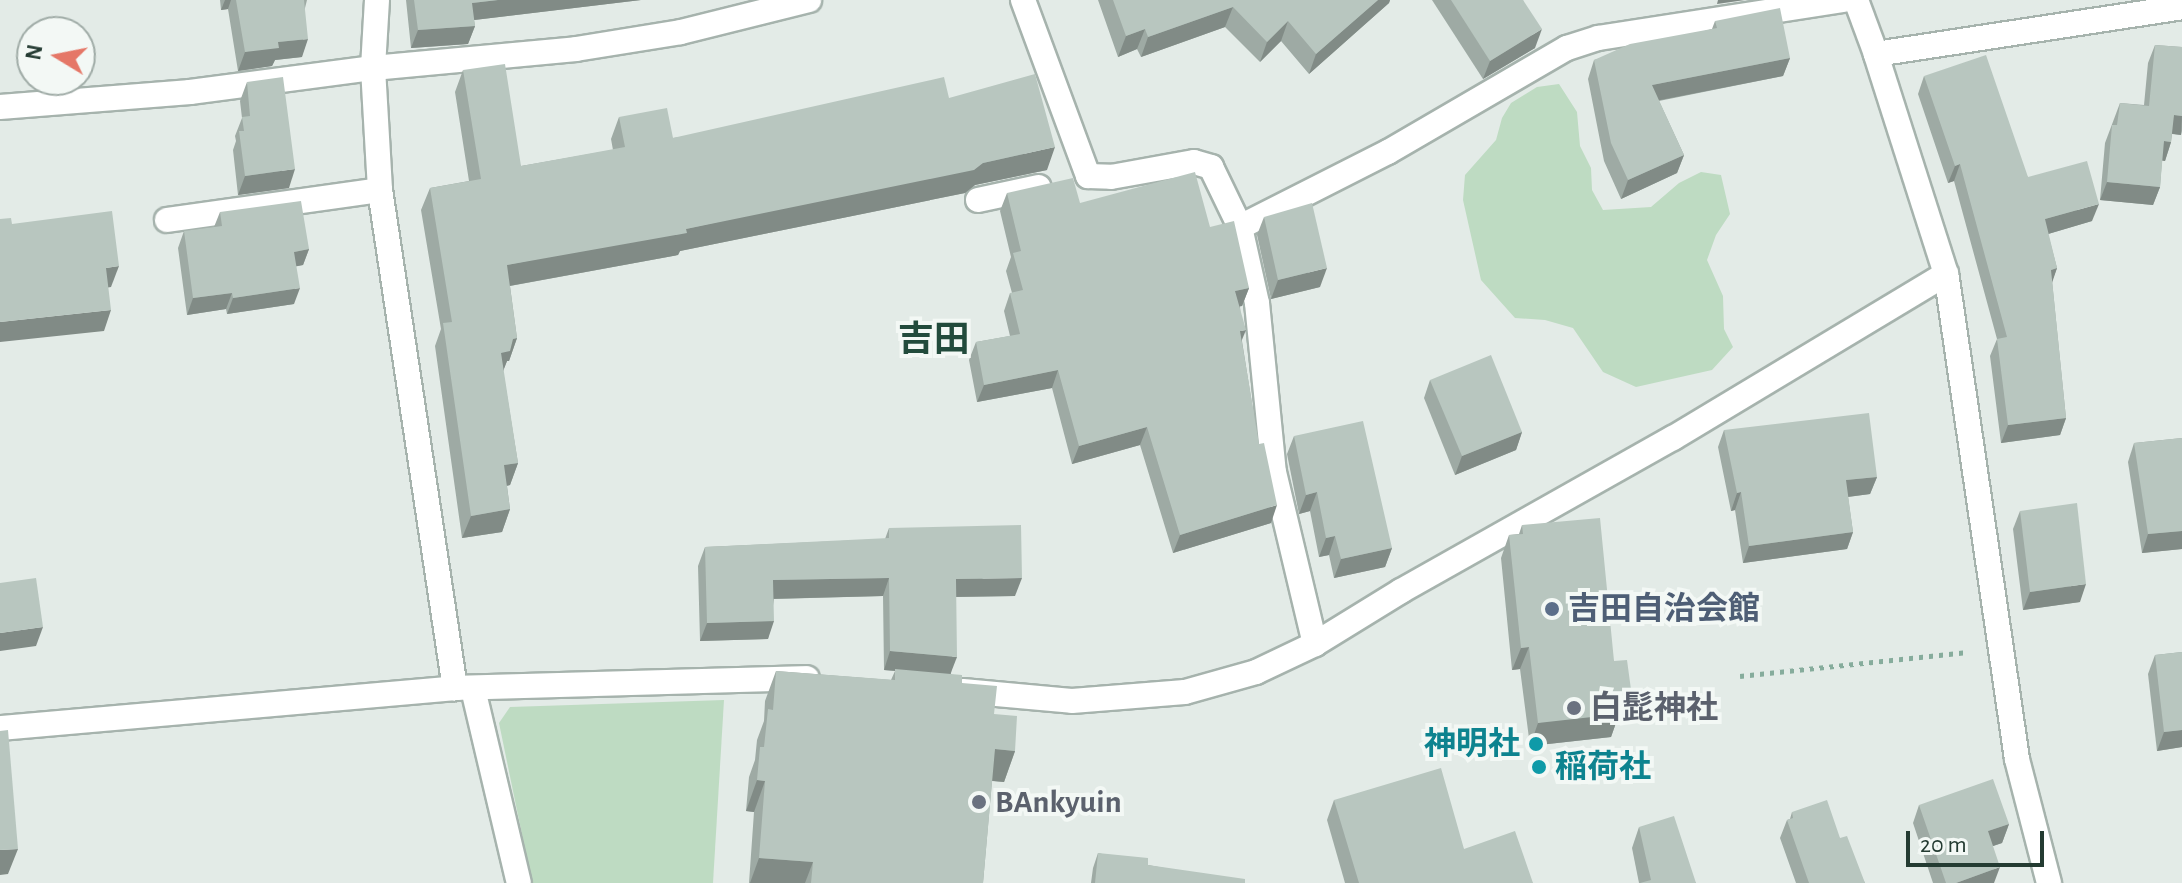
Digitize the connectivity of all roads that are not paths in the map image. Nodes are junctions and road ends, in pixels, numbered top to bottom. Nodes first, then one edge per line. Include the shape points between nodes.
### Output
1 (377, 0) edge
2 (809, 0) edge
3 (1023, 0) edge
4 (1843, 0) edge
5 (1856, 0) edge
6 (2182, 7) edge
7 (1876, 54) junction
8 (373, 68) junction
9 (0, 107) edge
10 (1088, 176) junction
11 (380, 190) junction
12 (978, 200) dead end
13 (167, 220) dead end
14 (1240, 227) junction
15 (1946, 274) junction
16 (1315, 644) junction
17 (829, 679) edge
18 (464, 688) junction
19 (946, 689) edge
20 (0, 728) edge
21 (519, 883) edge
22 (2049, 883) edge

1 - 8 street
2 - 8 street via 681,32 576,49
3 - 10 street
4 - 14 street via 1582,43 1388,152
5 - 7 street
6 - 7 street
7 - 15 street
8 - 9 street via 190,92
8 - 11 street
10 - 12 street
10 - 14 street via 1111,177 1194,162 1211,167
11 - 13 street
11 - 18 street
14 - 16 street via 1257,303 1274,472
15 - 16 street
15 - 22 street via 2017,759
16 - 19 street via 1256,672 1185,692 1072,701
17 - 18 street via 784,676
18 - 20 street
18 - 21 street

